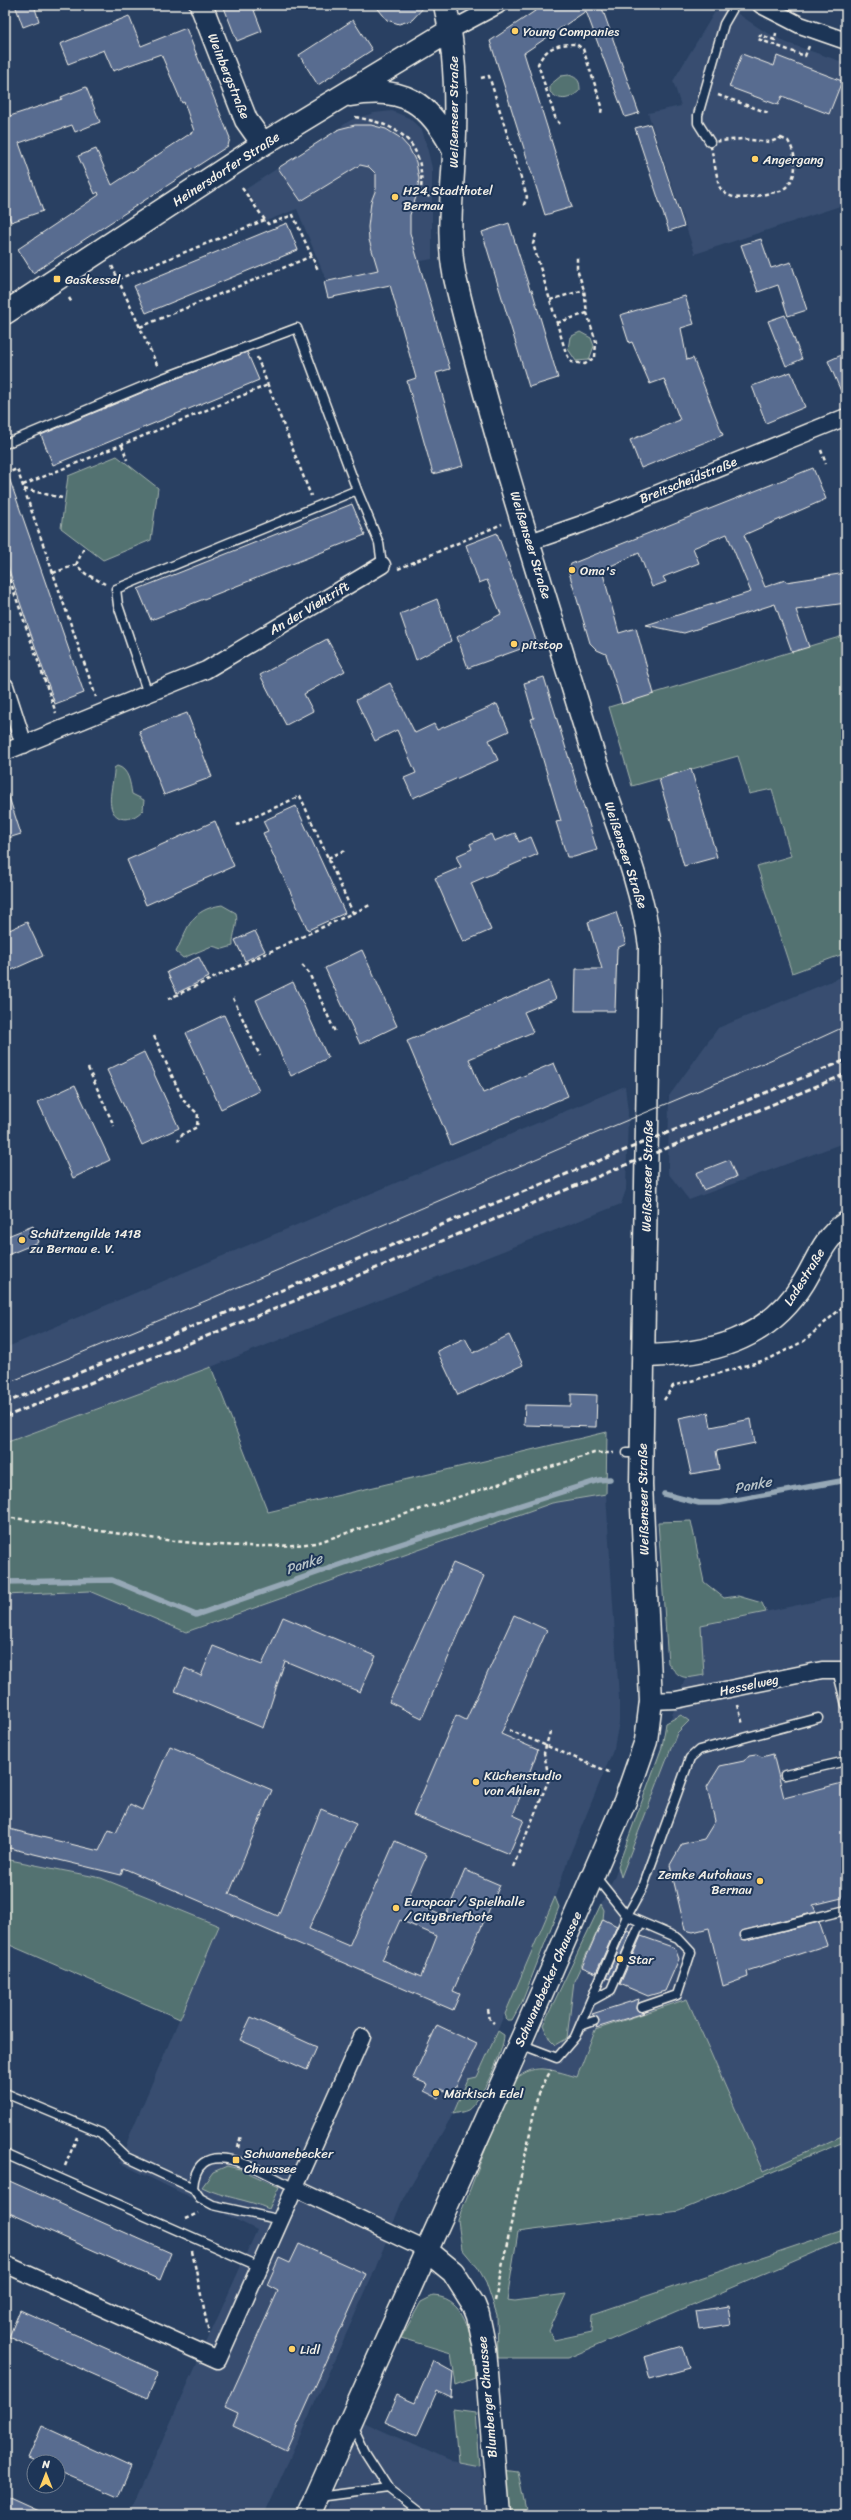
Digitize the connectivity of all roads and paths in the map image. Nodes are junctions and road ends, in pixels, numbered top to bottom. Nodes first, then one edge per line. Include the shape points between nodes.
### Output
1 (202, 5) edge
2 (445, 5) edge
3 (498, 5) edge
4 (735, 5) edge
5 (761, 5) edge
6 (451, 30) junction
7 (758, 39) dead end
8 (846, 41) edge
9 (805, 56) dead end
10 (481, 78) dead end
11 (706, 91) junction
12 (339, 97) junction
13 (601, 113) dead end
14 (769, 113) dead end
15 (355, 117) dead end
16 (560, 124) dead end
17 (710, 142) junction
18 (263, 144) junction
19 (454, 151) junction
20 (242, 188) dead end
21 (435, 201) dead end
22 (523, 207) dead end
23 (265, 220) junction
24 (536, 234) dead end
25 (104, 249) junction
26 (312, 256) junction
27 (577, 256) dead end
28 (318, 270) dead end
29 (118, 279) junction
30 (584, 290) junction
31 (69, 298) dead end
32 (550, 300) junction
33 (72, 304) dead end
34 (5, 313) edge
35 (587, 313) junction
36 (557, 323) junction
37 (140, 327) junction
38 (252, 344) junction
39 (163, 378) junction
40 (268, 385) junction
41 (846, 417) edge
42 (5, 444) edge
43 (122, 444) junction
44 (821, 450) dead end
45 (128, 460) dead end
46 (826, 464) dead end
47 (5, 474) edge
48 (23, 485) junction
49 (24, 489) junction
50 (357, 490) junction
51 (62, 498) dead end
52 (315, 505) junction
53 (504, 523) dead end
54 (530, 542) junction
55 (84, 548) dead end
56 (76, 565) junction
57 (5, 566) edge
58 (387, 568) junction
59 (53, 573) junction
60 (116, 589) junction
61 (5, 686) edge
62 (148, 694) junction
63 (101, 713) junction
64 (58, 718) dead end
65 (24, 744) junction
66 (5, 752) edge
67 (237, 825) dead end
68 (345, 850) dead end
69 (328, 858) junction
70 (370, 905) dead end
71 (353, 913) junction
72 (302, 965) dead end
73 (168, 998) dead end
74 (233, 998) dead end
75 (335, 1032) dead end
76 (154, 1036) dead end
77 (260, 1056) dead end
78 (88, 1068) dead end
79 (114, 1126) dead end
80 (178, 1141) dead end
81 (846, 1223) edge
82 (846, 1304) edge
83 (644, 1356) junction
84 (660, 1406) dead end
85 (634, 1453) junction
86 (5, 1518) edge
87 (842, 1670) edge
88 (734, 1688) junction
89 (651, 1702) junction
90 (846, 1705) edge
91 (818, 1718) dead end
92 (509, 1730) dead end
93 (550, 1732) dead end
94 (746, 1736) junction
95 (546, 1746) junction
96 (846, 1761) edge
97 (609, 1772) dead end
98 (785, 1775) dead end
99 (513, 1867) dead end
100 (593, 1874) junction
101 (846, 1910) edge
102 (628, 1916) junction
103 (642, 1922) junction
104 (745, 1935) dead end
105 (591, 2001) junction
106 (642, 2007) dead end
107 (488, 2009) dead end
108 (594, 2021) dead end
109 (494, 2023) dead end
110 (580, 2026) junction
111 (362, 2037) dead end
112 (520, 2044) junction
113 (557, 2058) junction
114 (5, 2093) edge
115 (82, 2126) junction
116 (5, 2154) edge
117 (59, 2178) junction
118 (193, 2188) junction
119 (295, 2188) junction
120 (213, 2205) junction
121 (281, 2220) junction
122 (169, 2227) junction
123 (192, 2238) junction
124 (426, 2250) junction
125 (5, 2264) edge
126 (260, 2267) junction
127 (495, 2302) dead end
128 (218, 2360) junction
129 (350, 2422) junction
130 (388, 2488) junction
131 (312, 2506) edge
132 (423, 2515) edge
133 (499, 2515) edge

1 - 18 main road, Weinbergstraße via 246,120
2 - 6 main road, Weißenseer Straße
3 - 6 street
4 - 11 lane via 724,24
5 - 8 street via 800,25
6 - 12 main road, Heinersdorfer Straße
6 - 19 main road, Weißenseer Straße
7 - 9 path
10 - 22 path via 489,76 527,197
11 - 14 path
11 - 17 lane via 698,123
12 - 18 main road, Heinersdorfer Straße
12 - 19 main road via 380,92 407,97 432,115
13 - 16 path via 602,106 583,49 576,44 551,48 543,54 538,64 556,120
15 - 21 path via 388,126 411,143 421,163 422,192
17 - 17 path via 719,186 727,196 734,198 780,191 787,188 793,178 795,158 788,141 781,138 770,142 742,139
18 - 25 main road, Heinersdorfer Straße
19 - 54 main road, Weißenseer Straße via 450,228 455,280 496,432
20 - 23 path
23 - 26 path via 268,224 293,215
23 - 29 path
24 - 32 path via 533,244
25 - 29 path
25 - 34 main road, Heinersdorfer Straße
26 - 28 path
26 - 37 path
27 - 30 path via 577,269
29 - 37 path
30 - 32 path
30 - 35 path
31 - 33 path
32 - 36 path
35 - 36 path
35 - 36 path via 596,350 595,357 585,364 572,362 566,353
37 - 39 path
38 - 39 lane
38 - 40 path
38 - 50 lane via 297,328
39 - 42 lane
40 - 43 path
40 - 52 path
41 - 54 street, Breitscheidstraße via 582,524
43 - 45 path
43 - 48 path
44 - 46 path
47 - 48 path via 17,469
48 - 49 path
49 - 51 path
49 - 59 path
50 - 52 lane
50 - 58 lane
52 - 60 lane
53 - 58 path
54 - 83 main road, Weißenseer Straße via 647,923 650,946
55 - 56 path
56 - 59 path
56 - 60 path via 100,582
57 - 64 path
58 - 62 street, An der Viehtrift via 206,670
59 - 63 path
60 - 62 lane via 118,605
61 - 65 street
62 - 63 street, An der Viehtrift
63 - 65 street, An der Viehtrift
65 - 66 street, An der Viehtrift
67 - 69 path via 300,796
68 - 69 path
69 - 71 path
70 - 71 path
71 - 73 path
72 - 75 path via 309,973
74 - 77 path
76 - 80 path via 183,1100 198,1114 197,1127 182,1134
78 - 79 path
81 - 83 main road, Ladestraße via 832,1233 786,1308 758,1330 730,1343 699,1352
82 - 84 path via 804,1341 769,1358 674,1386
83 - 85 main road, Weißenseer Straße
85 - 86 path via 594,1454 316,1543 285,1547 237,1546 138,1536
85 - 89 main road, Weißenseer Straße via 641,1485
87 - 88 street, Hesselweg via 822,1670
87 - 90 lane
88 - 89 street, Hesselweg via 676,1700
88 - 94 path
89 - 100 main road, Schwanebecker Chaussee via 646,1741 625,1801
91 - 94 lane
92 - 95 path
93 - 95 path
94 - 102 lane via 699,1750 690,1758 643,1887
95 - 97 path
95 - 99 path via 544,1753 549,1779
96 - 98 lane
100 - 102 lane
100 - 112 main road, Schwanebecker Chaussee
101 - 104 lane
102 - 103 lane
102 - 105 lane
103 - 105 lane via 611,1990
103 - 106 lane via 678,1938 691,1952 677,1995
105 - 110 lane
107 - 109 path via 490,2020
108 - 110 lane
110 - 113 lane via 575,2038
111 - 119 street
112 - 113 lane
112 - 124 main road, Schwanebecker Chaussee
113 - 127 path via 538,2094
114 - 115 lane
115 - 117 path
115 - 118 lane via 101,2133 126,2157
116 - 117 lane
117 - 122 lane
118 - 119 lane via 195,2175 203,2163 220,2157 236,2160
118 - 120 lane via 200,2198
119 - 121 street
119 - 124 street
120 - 121 lane
120 - 122 path
121 - 126 street
122 - 123 lane
123 - 126 lane
123 - 128 path via 191,2251 211,2342
124 - 129 main road, Schwanebecker Chaussee
124 - 133 main road, Blumberger Chaussee via 453,2272 478,2315 485,2349
125 - 128 street
126 - 128 street
129 - 130 lane
129 - 131 main road, Schwanebecker Chaussee
130 - 131 lane
130 - 132 lane

